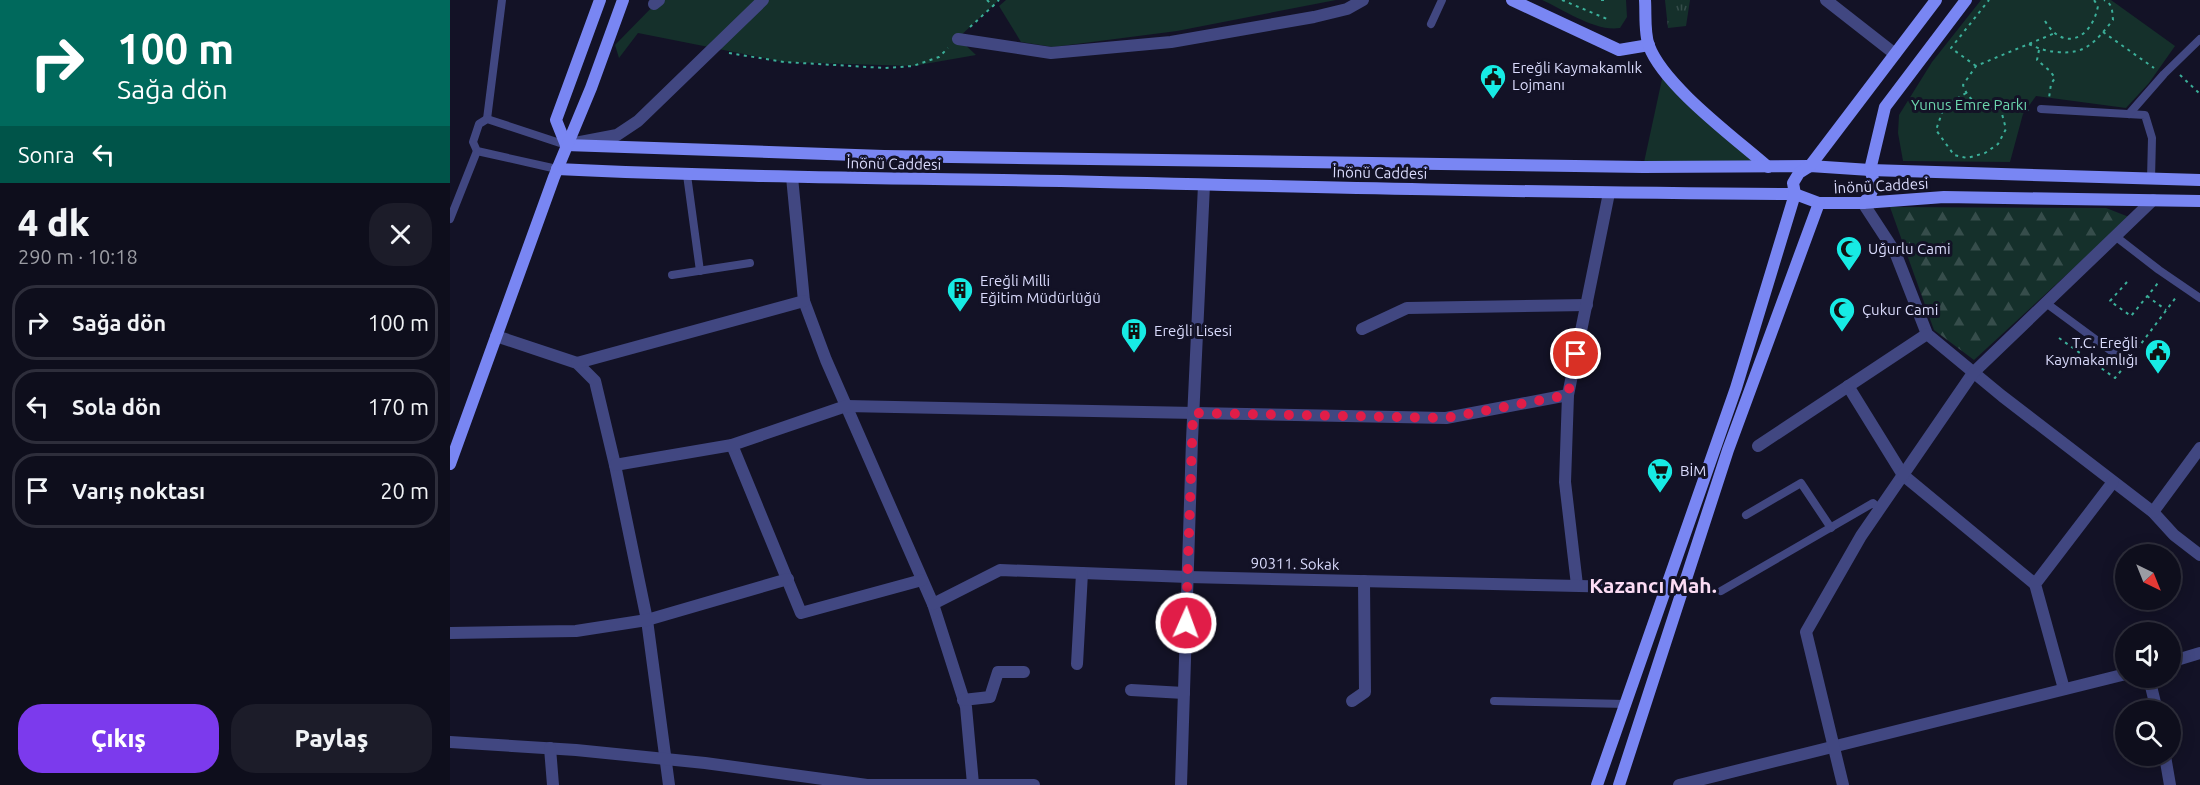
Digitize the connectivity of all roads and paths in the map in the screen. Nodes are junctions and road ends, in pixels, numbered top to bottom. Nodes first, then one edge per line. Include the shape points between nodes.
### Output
1 (502, 0) edge
2 (600, 0) edge
3 (623, 0) edge
4 (763, 0) edge
5 (987, 0) edge
6 (999, 0) edge
7 (1364, 0) edge
8 (1442, 0) edge
9 (1512, 0) edge
10 (1562, 0) edge
11 (1645, 0) edge
12 (1826, 0) edge
13 (1935, 0) edge
14 (1966, 0) edge
15 (1989, 0) edge
16 (2095, 0) edge
17 (2104, 0) edge
18 (993, 6) junction
19 (1607, 20) dead end
20 (2044, 21) dead end
21 (1431, 24) dead end
22 (2103, 32) junction
23 (2055, 33) junction
24 (958, 39) junction
25 (2200, 39) edge
26 (2029, 44) junction
27 (1649, 45) junction
28 (711, 50) junction
29 (2039, 50) junction
30 (1895, 54) junction
31 (1976, 66) junction
32 (2172, 67) junction
33 (2164, 74) junction
34 (1965, 93) junction
35 (2200, 94) edge
36 (2044, 109) junction
37 (2002, 113) junction
38 (2129, 114) junction
39 (487, 119) junction
40 (566, 145) junction
41 (477, 151) junction
42 (1810, 166) junction
43 (1768, 167) junction
44 (557, 169) junction
45 (1870, 170) junction
46 (687, 175) junction
47 (792, 177) junction
48 (2151, 179) junction
49 (2200, 180) edge
50 (1204, 185) junction
51 (1609, 193) junction
52 (1795, 194) junction
53 (2153, 200) junction
54 (2200, 201) edge
55 (1819, 203) junction
56 (1863, 203) junction
57 (450, 219) edge
58 (2115, 236) junction
59 (750, 263) dead end
60 (700, 271) junction
61 (2165, 274) junction
62 (672, 275) dead end
63 (2127, 282) dead end
64 (2184, 287) junction
65 (2147, 296) junction
66 (2200, 298) edge
67 (804, 301) junction
68 (2046, 303) junction
69 (1587, 305) junction
70 (2166, 310) junction
71 (1362, 329) dead end
72 (1927, 334) junction
73 (496, 336) junction
74 (2059, 338) dead end
75 (2118, 356) dead end
76 (577, 363) junction
77 (1973, 373) junction
78 (1848, 386) junction
79 (1568, 395) junction
80 (846, 406) junction
81 (1193, 413) junction
82 (732, 445) junction
83 (1758, 446) dead end
84 (2200, 448) edge
85 (450, 464) edge
86 (615, 465) junction
87 (1903, 475) junction
88 (2113, 482) junction
89 (1880, 509) junction
90 (2153, 512) junction
91 (1746, 514) dead end
92 (1831, 528) junction
93 (2200, 555) edge
94 (1082, 573) junction
95 (1188, 577) junction
96 (788, 579) junction
97 (922, 580) junction
98 (1364, 580) junction
99 (2035, 584) junction
100 (1577, 585) junction
101 (1666, 588) junction
102 (1721, 591) dead end
103 (933, 604) junction
104 (647, 620) junction
105 (450, 633) edge
106 (2200, 653) edge
107 (2181, 659) edge
108 (1077, 664) dead end
109 (1024, 672) dead end
110 (2115, 677) edge
111 (2064, 689) junction
112 (1131, 690) dead end
113 (1184, 693) junction
114 (963, 700) junction
115 (1352, 701) dead end
116 (1494, 701) dead end
117 (1626, 704) junction
118 (450, 742) edge
119 (1834, 747) junction
120 (550, 748) junction
121 (666, 759) junction
122 (2167, 766) edge
123 (973, 784) edge
124 (553, 785) edge
125 (669, 785) edge
126 (1034, 785) edge
127 (1181, 785) edge
128 (1597, 785) edge
129 (1619, 785) edge
130 (1679, 785) edge
131 (1844, 785) edge
132 (2170, 785) edge

1 - 39 lane
2 - 40 main road via 556,120
3 - 40 main road
4 - 28 street
5 - 18 path
6 - 18 path
7 - 24 street via 1347,9 1171,42 1051,53
8 - 21 lane
9 - 27 main road via 1619,50
10 - 19 path
11 - 27 main road
12 - 30 street
13 - 30 main road
14 - 45 main road via 1885,107
15 - 31 path via 1951,48
16 - 23 path via 2096,18 2084,35 2073,39
17 - 22 path via 2112,9 2113,20
18 - 24 path
20 - 23 path
22 - 29 path via 2075,53
22 - 33 path
23 - 26 path
24 - 28 path via 939,57 913,66 885,68 784,62
25 - 32 lane
26 - 29 path
26 - 31 path
27 - 43 main road via 1679,89
28 - 40 street via 638,121 617,135
29 - 36 path via 2037,60 2055,78
30 - 42 main road
31 - 34 path via 1963,85
32 - 33 lane
32 - 35 path
33 - 38 lane
34 - 37 path
34 - 37 path via 1944,106 1936,130 1954,154 1966,158 1985,153 1998,144 2006,129
36 - 37 path
36 - 38 lane
38 - 48 lane via 2145,115 2152,138
39 - 40 lane
39 - 41 lane via 479,124 473,142
40 - 43 main road via 896,156
40 - 44 main road
41 - 44 lane
41 - 57 lane
42 - 43 main road
42 - 45 main road
42 - 52 main road via 1793,183
44 - 46 main road, İnönü Caddesi
44 - 73 main road
45 - 48 main road
45 - 56 main road via 1873,188
46 - 47 main road, İnönü Caddesi
46 - 60 lane
47 - 50 main road, İnönü Caddesi
47 - 67 street
48 - 49 main road
50 - 51 main road, İnönü Caddesi
50 - 81 street
51 - 52 main road, İnönü Caddesi
51 - 69 street
52 - 55 main road, İnönü Caddesi
52 - 101 main road via 1736,388
53 - 54 main road, İnönü Caddesi
53 - 56 main road, İnönü Caddesi via 1944,197
53 - 58 street
55 - 56 main road, İnönü Caddesi
55 - 129 main road via 1728,450
56 - 72 street via 1895,252
58 - 61 lane
58 - 68 street
59 - 60 lane
60 - 62 lane
61 - 64 lane
61 - 65 path
63 - 65 path via 2110,301 2131,316
64 - 66 lane
64 - 70 path
65 - 70 path
67 - 76 street
67 - 80 street
68 - 75 lane
68 - 77 street
69 - 71 street via 1407,308
69 - 79 street
70 - 74 path via 2115,378
72 - 77 street
72 - 78 street
73 - 76 street
73 - 85 main road
76 - 86 street via 595,381
77 - 87 street
77 - 88 street
78 - 83 street
78 - 87 street
79 - 81 street via 1446,418
79 - 100 street via 1565,482
80 - 81 street
80 - 82 street
80 - 97 street
81 - 95 street
82 - 86 street
82 - 96 street
84 - 90 street
86 - 104 street
87 - 89 street
87 - 99 street
88 - 90 street
88 - 99 street
89 - 92 lane via 1873,503
89 - 119 street via 1806,632
90 - 93 street
91 - 92 lane via 1801,483
92 - 102 lane
94 - 95 street, 90311. Sokak
94 - 103 street, 90311. Sokak via 1000,570
94 - 108 street
95 - 98 street, 90311. Sokak
95 - 113 street
96 - 97 street via 801,613
96 - 104 street
97 - 103 street
98 - 100 street, 90311. Sokak
98 - 115 street via 1365,693
99 - 111 street
100 - 101 street, 90311. Sokak
101 - 117 main road
103 - 114 street
104 - 105 street via 576,631
104 - 121 street
106 - 107 street
109 - 114 street via 998,672 990,697
110 - 111 street
111 - 119 street
112 - 113 street
113 - 127 street
114 - 123 street
116 - 117 lane
117 - 128 main road
118 - 120 street
119 - 130 street
119 - 131 street
120 - 121 street
120 - 124 street
121 - 123 street via 867,784
121 - 125 street
122 - 132 street
123 - 126 street

